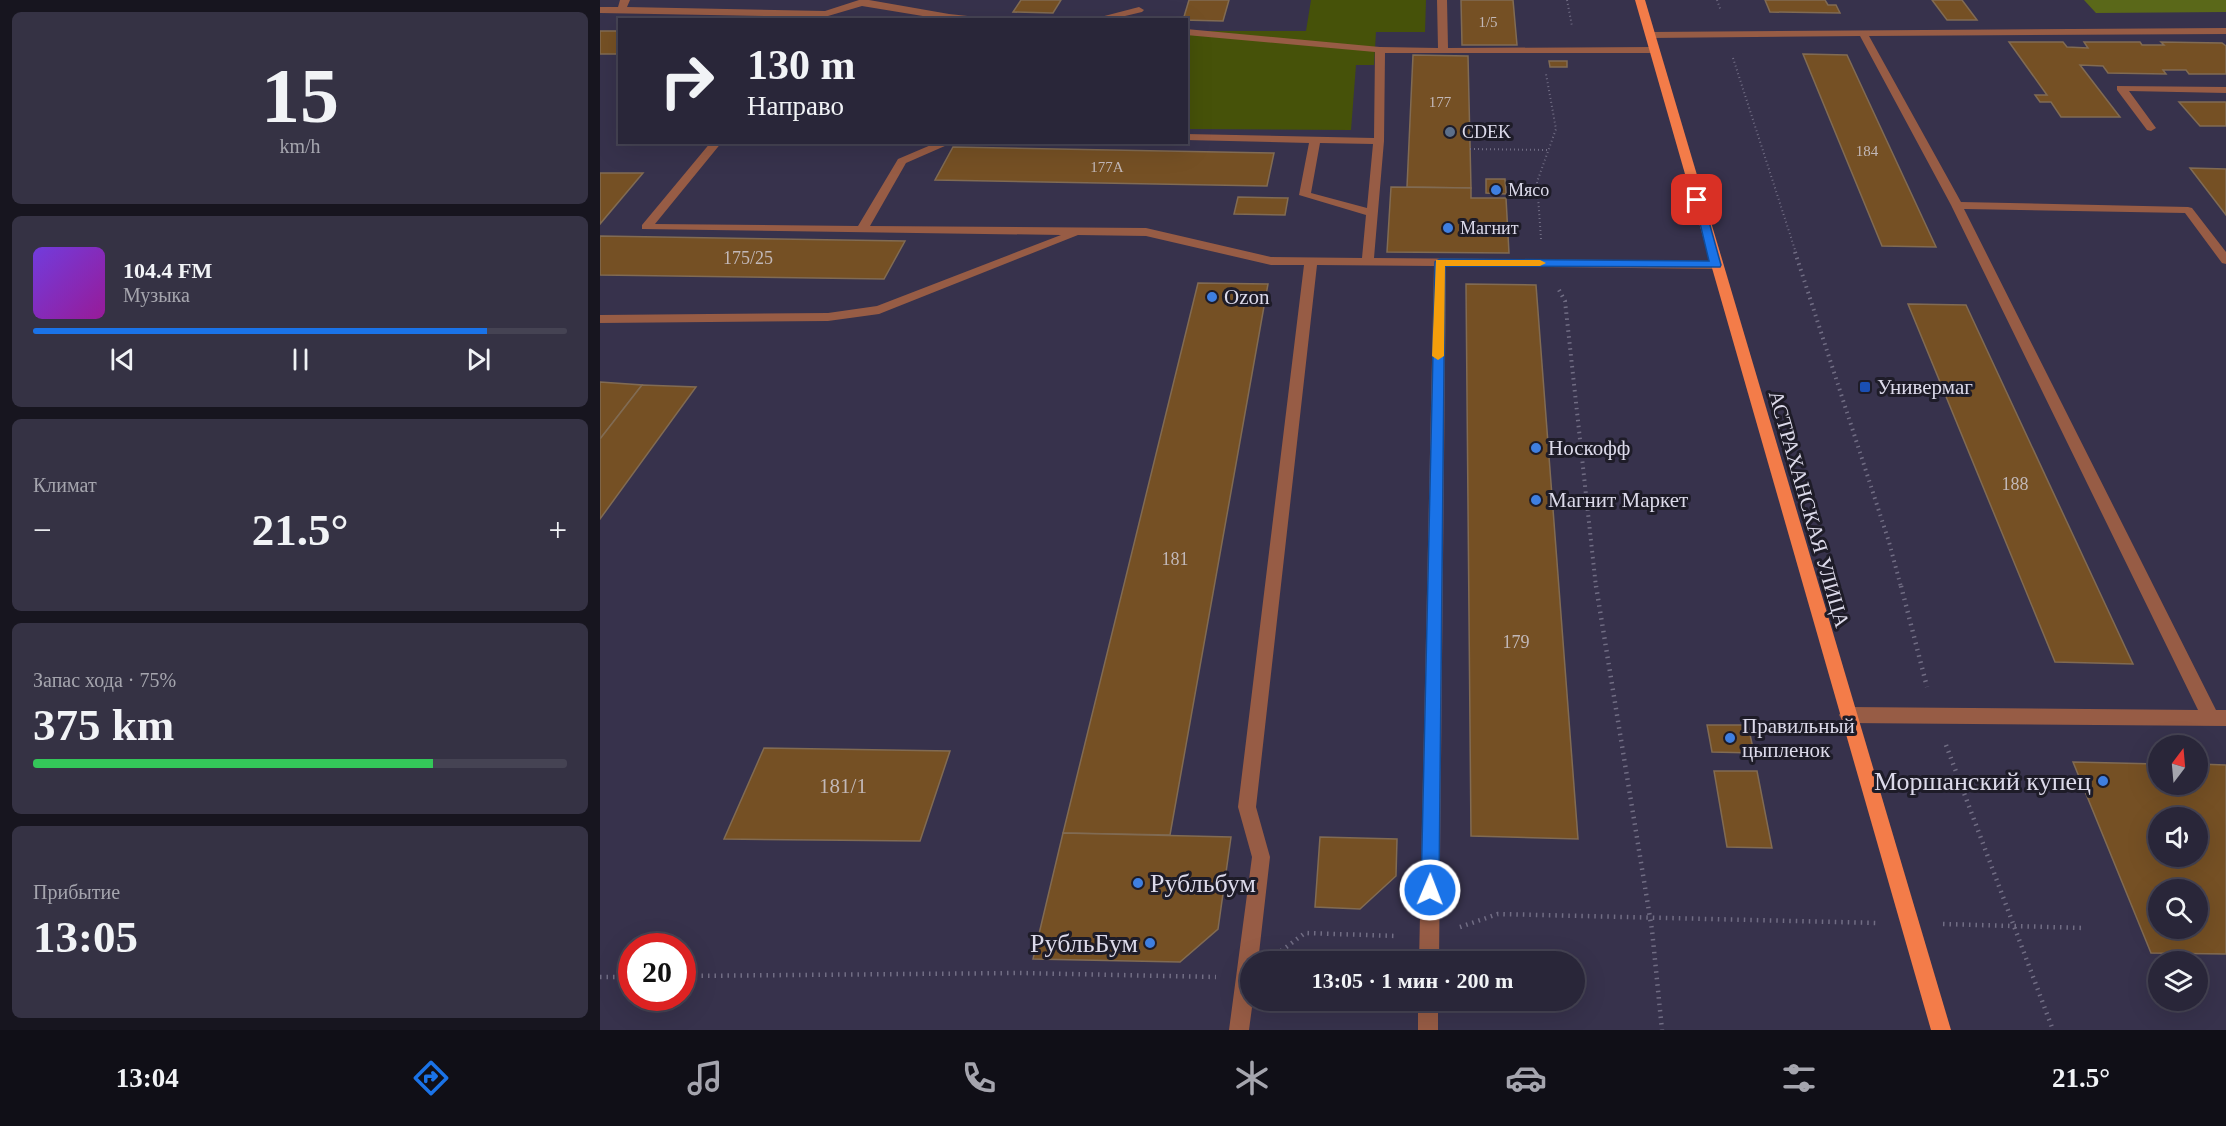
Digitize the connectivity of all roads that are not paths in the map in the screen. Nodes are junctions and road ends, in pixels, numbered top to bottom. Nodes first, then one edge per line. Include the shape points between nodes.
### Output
1 (625, 0) edge
2 (1141, 0) edge
3 (1442, 0) edge
4 (1640, 0) edge
5 (863, 2) edge
6 (600, 10) edge
7 (621, 10) junction
8 (1137, 15) edge
9 (822, 17) edge
10 (966, 18) edge
11 (1111, 18) edge
12 (2226, 30) edge
13 (1188, 32) edge
14 (1864, 34) junction
15 (1650, 35) junction
16 (1380, 50) junction
17 (1443, 51) junction
18 (1654, 51) junction
19 (2226, 90) edge
20 (2151, 128) dead end
21 (1188, 137) edge
22 (1315, 140) junction
23 (1379, 141) junction
24 (715, 144) edge
25 (944, 144) edge
26 (1957, 205) junction
27 (1372, 213) junction
28 (862, 229) junction
29 (1081, 231) junction
30 (2226, 260) edge
31 (1311, 261) junction
32 (1368, 261) junction
33 (1440, 262) junction
34 (1716, 265) junction
35 (600, 319) edge
36 (1848, 715) junction
37 (2218, 718) edge
38 (1429, 951) edge
39 (1428, 1011) edge
40 (1239, 1030) edge
41 (1428, 1030) edge
42 (1941, 1030) edge

1 - 7 lane
2 - 8 lane
3 - 17 lane
4 - 15 main road, АСТРАХАНСКАЯ УЛИЦА
5 - 9 lane
5 - 10 lane
6 - 7 lane
7 - 9 lane
8 - 11 lane
12 - 14 lane
13 - 16 lane
14 - 15 lane
14 - 26 lane
15 - 18 main road, АСТРАХАНСКАЯ УЛИЦА
16 - 17 lane
16 - 23 lane
17 - 18 lane
18 - 34 main road, АСТРАХАНСКАЯ УЛИЦА
19 - 20 lane via 2121,88
21 - 22 lane
22 - 23 lane
22 - 27 lane via 1305,195
23 - 27 lane
24 - 28 lane via 646,227
25 - 28 lane via 902,161
26 - 30 lane via 2188,210
26 - 37 lane
27 - 32 lane
28 - 29 lane
29 - 31 lane via 1146,231 1271,261
29 - 35 lane via 879,310 828,317
31 - 32 lane
31 - 40 lane via 1247,807 1261,858
32 - 33 lane
33 - 34 lane
33 - 38 lane
34 - 36 main road, АСТРАХАНСКАЯ УЛИЦА
36 - 37 lane
36 - 42 main road, АСТРАХАНСКАЯ УЛИЦА
39 - 41 lane

